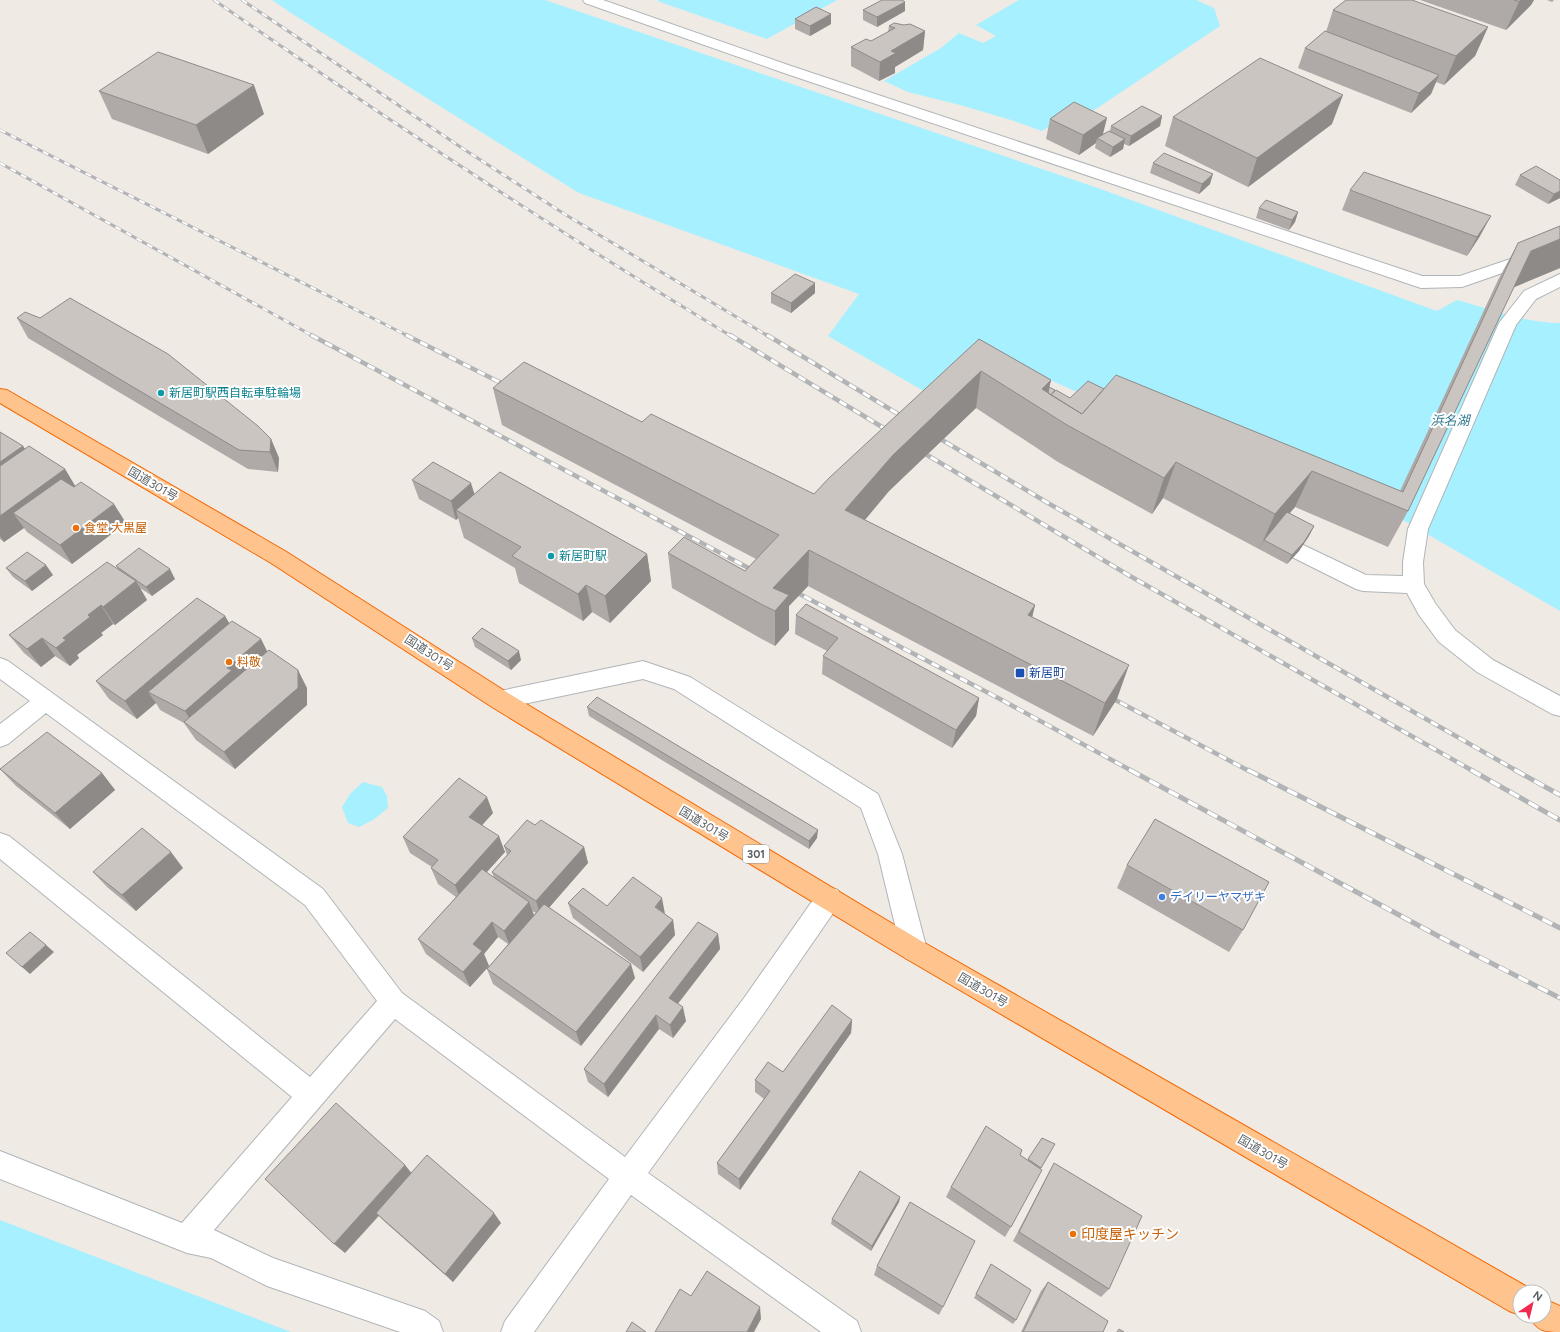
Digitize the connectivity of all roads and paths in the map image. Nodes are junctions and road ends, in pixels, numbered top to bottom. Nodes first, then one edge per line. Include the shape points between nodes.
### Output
1 (590, 0) edge
2 (1547, 252) edge
3 (1560, 280) edge
4 (0, 395) edge
5 (1299, 551) edge
6 (1413, 585) junction
7 (0, 667) edge
8 (500, 700) junction
9 (46, 701) junction
10 (1560, 706) edge
11 (0, 738) edge
12 (0, 844) edge
13 (828, 898) junction
14 (914, 950) junction
15 (393, 1002) junction
16 (312, 1096) junction
17 (0, 1165) edge
18 (628, 1176) junction
19 (187, 1239) junction
20 (1512, 1295) edge
21 (428, 1332) edge
22 (516, 1332) edge
23 (846, 1332) edge

1 - 2 street via 786,69 1421,282 1462,281
3 - 6 street via 1530,295 1508,323 1418,528 1413,562
4 - 8 highway, 国道301号 / 301 via 278,557
5 - 6 street via 1363,583
6 - 10 street via 1447,636 1485,666
7 - 9 street
8 - 13 highway, 国道301号 / 301
8 - 14 street via 643,670 682,683 870,802 890,854
9 - 11 street
9 - 15 street via 314,897
12 - 16 street
13 - 14 highway, 国道301号 / 301
13 - 18 street via 753,1007
14 - 20 highway, 国道301号 / 301
15 - 16 street
15 - 18 street
16 - 19 street
17 - 19 street
18 - 22 street
18 - 23 street
19 - 21 street via 214,1244 267,1271 414,1322

